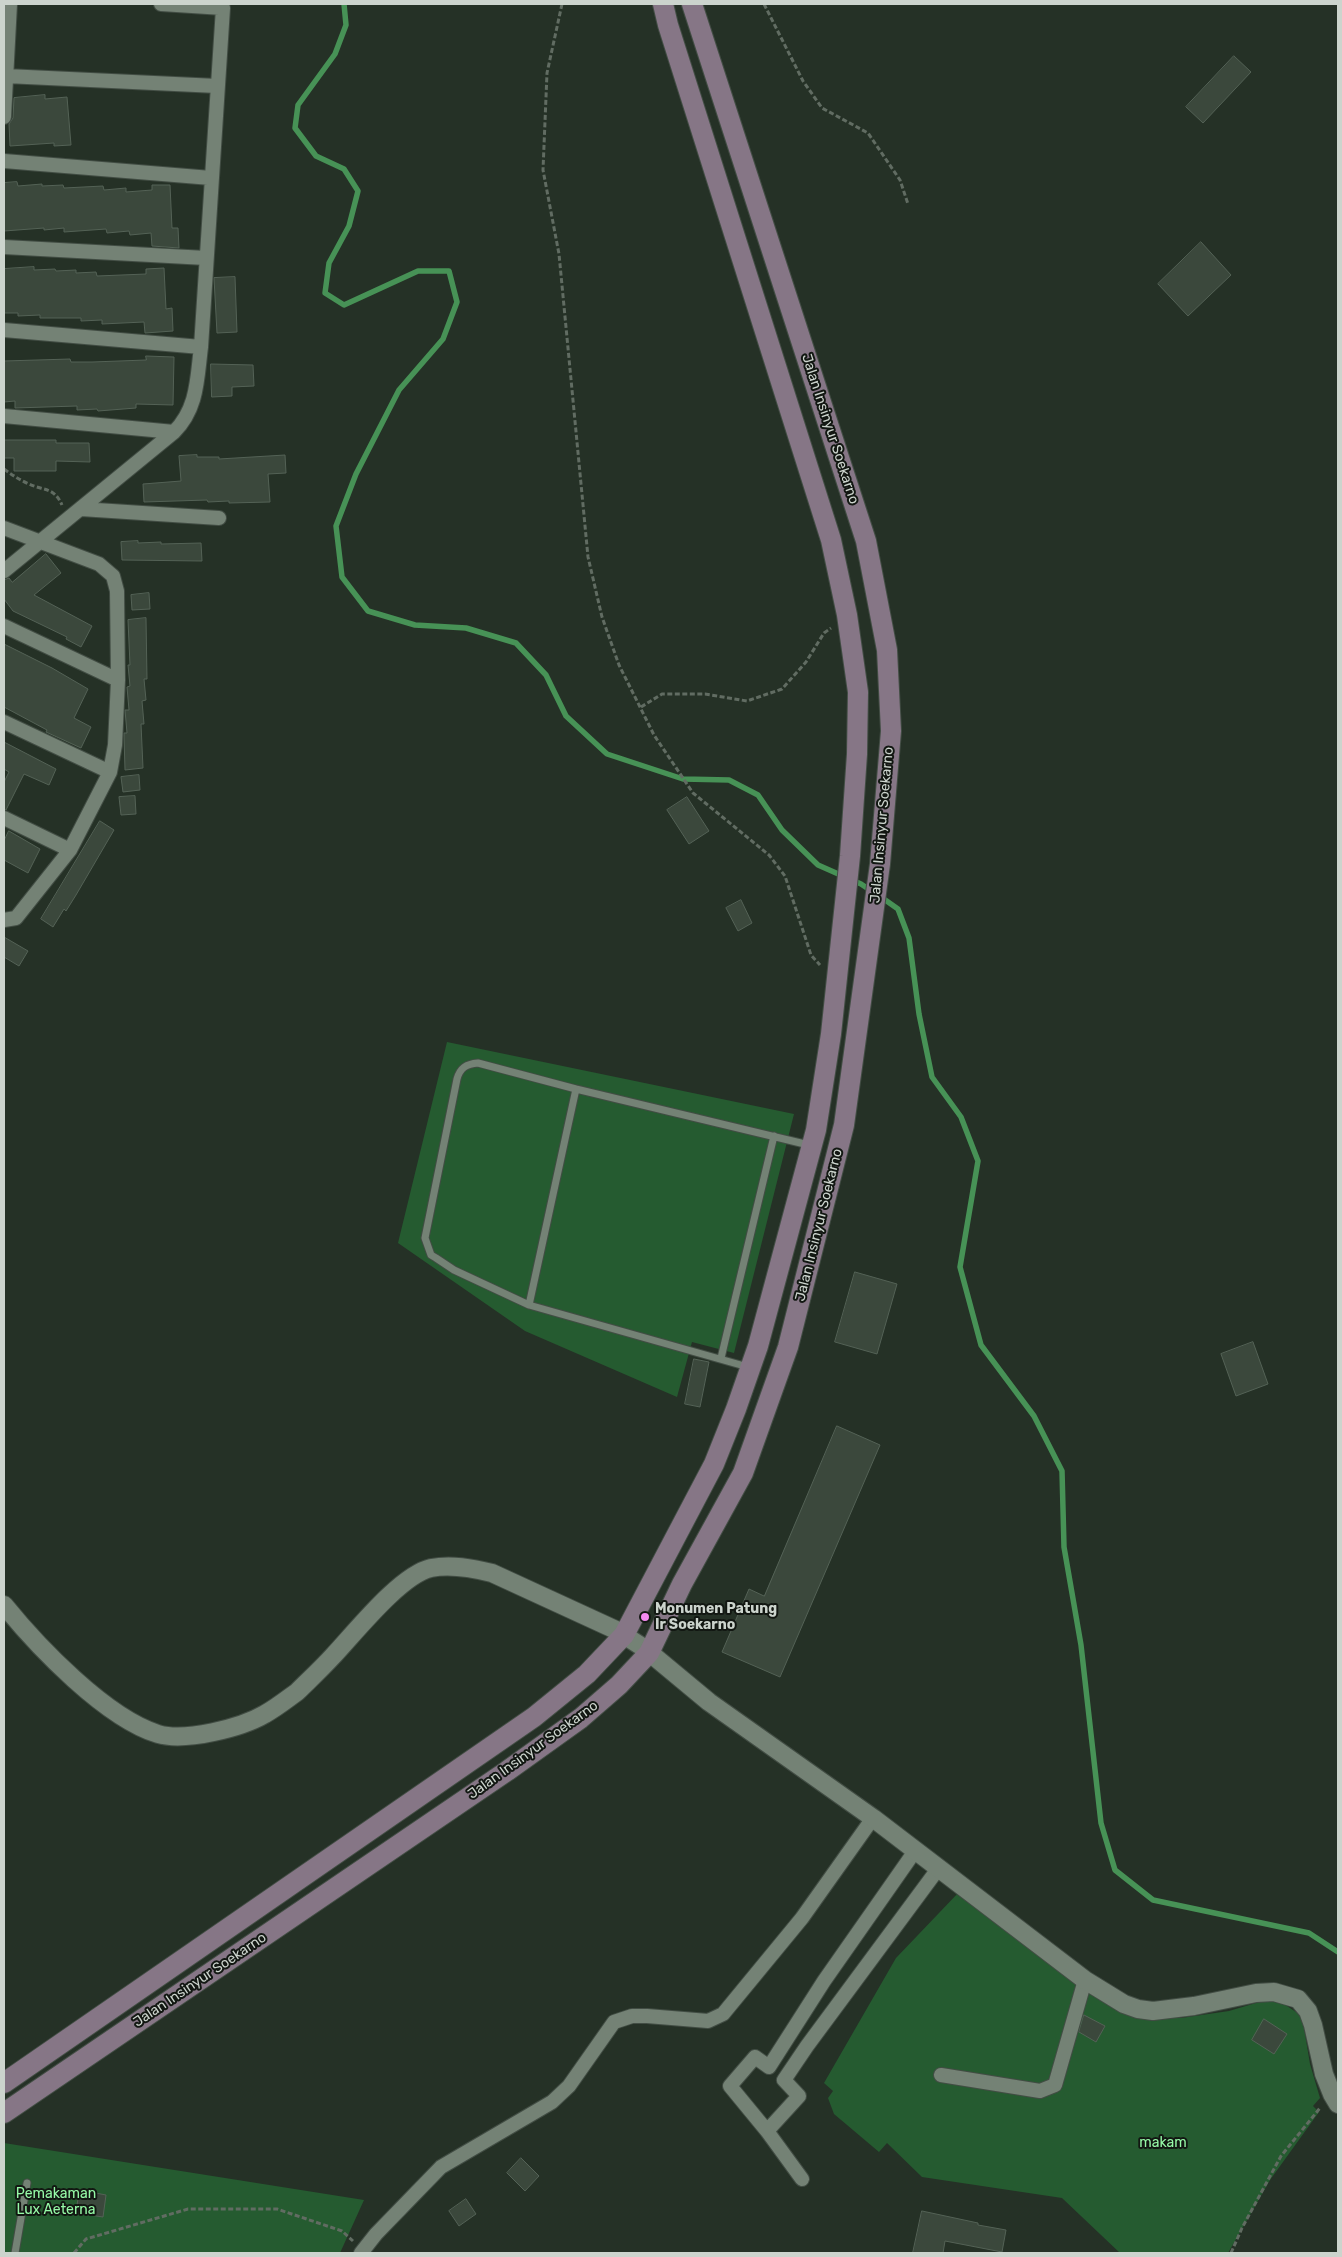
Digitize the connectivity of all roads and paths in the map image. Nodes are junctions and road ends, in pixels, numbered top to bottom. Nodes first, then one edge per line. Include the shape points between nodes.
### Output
1 (10, 4) edge
2 (161, 4) edge
3 (562, 4) edge
4 (663, 4) edge
5 (692, 4) edge
6 (764, 4) edge
7 (224, 6) edge
8 (6, 76) junction
9 (217, 86) junction
10 (4, 116) edge
11 (4, 162) edge
12 (211, 178) junction
13 (908, 204) dead end
14 (4, 246) edge
15 (206, 258) junction
16 (4, 330) edge
17 (201, 347) junction
18 (4, 416) edge
19 (174, 432) junction
20 (4, 469) edge
21 (81, 509) junction
22 (70, 518) junction
23 (219, 518) dead end
24 (4, 528) edge
25 (40, 542) junction
26 (4, 572) edge
27 (847, 615) junction
28 (4, 626) edge
29 (118, 680) junction
30 (641, 707) junction
31 (4, 722) edge
32 (110, 772) junction
33 (4, 818) edge
34 (70, 850) junction
35 (842, 917) junction
36 (4, 920) edge
37 (873, 920) junction
38 (837, 981) junction
39 (576, 1089) junction
40 (774, 1136) junction
41 (811, 1146) junction
42 (528, 1306) junction
43 (720, 1358) junction
44 (751, 1368) junction
45 (6, 1611) edge
46 (624, 1635) junction
47 (649, 1653) junction
48 (873, 1818) junction
49 (915, 1850) junction
50 (938, 1869) junction
51 (1085, 1980) junction
52 (768, 2067) junction
53 (941, 2075) dead end
54 (784, 2080) junction
55 (4, 2083) edge
56 (1335, 2099) edge
57 (4, 2113) edge
58 (767, 2130) junction
59 (802, 2179) dead end
60 (27, 2183) dead end
61 (362, 2252) edge
62 (15, 2253) edge
63 (74, 2253) edge
64 (1231, 2253) edge

1 - 8 street
2 - 7 street
3 - 30 path via 547,73 543,170 559,254 588,557 602,617 619,665
4 - 27 main road, Jalan Insinyur Soekarno via 831,540
5 - 37 main road, Jalan Insinyur Soekarno via 866,540 887,650 891,730
6 - 13 path via 803,81 822,108 868,133 900,180
7 - 9 street
8 - 9 street
8 - 10 street
9 - 12 street
11 - 12 street
12 - 15 street
14 - 15 street
15 - 17 street
16 - 17 street
17 - 19 street via 190,412
18 - 19 street
19 - 21 street
20 - 22 path via 31,485 49,489
21 - 22 street
21 - 23 street
22 - 25 street
24 - 25 street
25 - 26 street
25 - 29 street via 99,564 113,576 117,591
27 - 30 path via 824,634 806,662 782,689 748,701 705,694 662,694
27 - 35 main road, Jalan Insinyur Soekarno via 858,692 857,754
28 - 29 street
29 - 32 street via 115,745
30 - 38 path via 654,735 693,793 769,855 785,876 811,955
31 - 32 street
32 - 34 street
33 - 34 street
34 - 36 street via 16,918
35 - 37 main road
35 - 38 main road, Jalan Insinyur Soekarno
37 - 47 main road, Jalan Insinyur Soekarno via 844,1125 788,1347 743,1473 682,1584
38 - 41 main road, Jalan Insinyur Soekarno
39 - 40 lane
39 - 42 lane
39 - 42 lane via 478,1063 464,1066 457,1079 425,1238 426,1247 431,1255 454,1270
40 - 41 lane
40 - 43 lane
41 - 44 main road, Jalan Insinyur Soekarno
42 - 43 lane
43 - 44 lane
44 - 46 main road, Jalan Insinyur Soekarno via 714,1464
45 - 46 street via 56,1662 104,1703 133,1724 172,1736 224,1728 265,1715 296,1692 395,1591 430,1568 470,1568 492,1573
46 - 47 street
46 - 55 main road, Jalan Insinyur Soekarno via 587,1674 534,1717
47 - 48 street via 709,1702
47 - 57 main road, Jalan Insinyur Soekarno via 609,1694 566,1729
48 - 49 street
48 - 61 street via 802,1918 723,2014 708,2021 647,2016 627,2017 614,2022 569,2086 552,2102 441,2167
49 - 50 street
49 - 52 street
50 - 51 street
50 - 54 street
51 - 53 street via 1055,2085 1040,2091
51 - 56 street via 1124,2004 1153,2011 1274,1992 1298,1999 1308,2011 1324,2074
52 - 54 street
52 - 58 street via 756,2057 730,2086
54 - 58 street via 799,2096
56 - 64 path via 1281,2156
58 - 59 street
60 - 62 lane
61 - 63 path via 342,2231 277,2209 188,2209 86,2239

